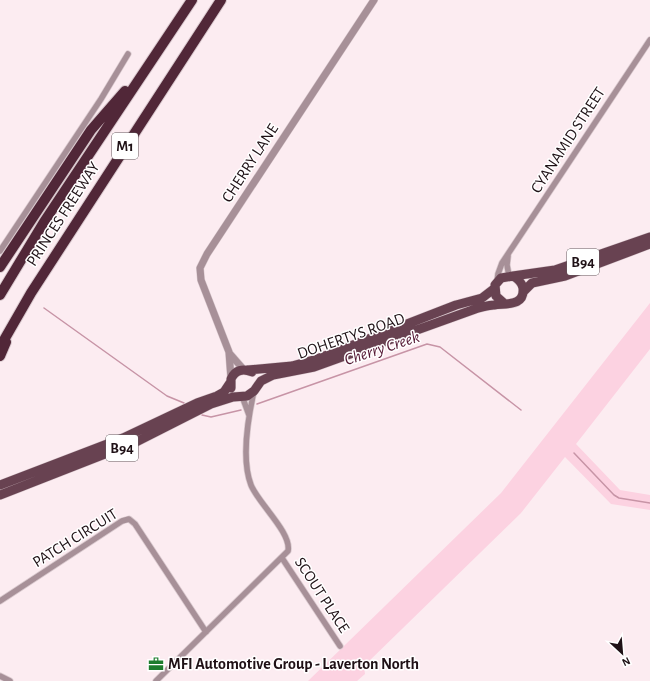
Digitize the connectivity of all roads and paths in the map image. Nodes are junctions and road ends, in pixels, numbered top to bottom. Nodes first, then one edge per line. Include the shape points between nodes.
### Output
1 (192, 0) edge
2 (221, 0) edge
3 (374, 0) edge
4 (650, 40) edge
5 (128, 54) dead end
6 (155, 56) junction
7 (44, 222) junction
8 (650, 237) edge
9 (650, 244) edge
10 (0, 251) edge
11 (509, 254) junction
12 (0, 267) edge
13 (511, 276) junction
14 (496, 285) junction
15 (0, 288) edge
16 (523, 292) junction
17 (30, 293) junction
18 (0, 295) edge
19 (505, 304) junction
20 (0, 347) edge
21 (229, 352) junction
22 (0, 356) edge
23 (246, 370) junction
24 (230, 381) junction
25 (255, 390) junction
26 (241, 396) junction
27 (249, 415) junction
28 (0, 485) edge
29 (0, 495) edge
30 (282, 558) junction
31 (0, 601) edge
32 (206, 632) junction
33 (340, 646) dead end
34 (0, 676) edge
35 (10, 681) edge
36 (156, 681) edge

1 - 6 highway, PRINCES FREEWAY / M1
2 - 17 highway, PRINCES FREEWAY / M1
3 - 21 street, CHERRY LANE via 202,263 201,280
4 - 11 street, CYANAMID STREET
5 - 10 street
6 - 7 highway, PRINCES FREEWAY / M1
6 - 12 highway, PRINCES FREEWAY / M1 via 91,130
7 - 15 highway
7 - 18 highway, PRINCES FREEWAY / M1
8 - 13 main road, B94 via 555,270
9 - 16 main road, B94 via 565,276 532,283
11 - 13 street via 507,265
11 - 14 street, CYANAMID STREET via 499,268
13 - 14 main road, B94 via 500,278
13 - 16 main road via 520,281
14 - 19 main road via 498,300
14 - 23 main road, DOHERTYS ROAD / B94 via 482,298 317,359 292,366
16 - 19 main road, B94 via 517,302
17 - 20 highway, PRINCES FREEWAY / M1
17 - 22 highway
19 - 25 main road, DOHERTYS ROAD / B94 via 478,308 314,367 273,375 261,381
21 - 23 street, CHERRY LANE
21 - 24 street, CHERRY LANE
23 - 24 main road, B94 via 236,372
23 - 25 main road via 255,376
24 - 26 main road via 232,390
24 - 28 main road, B94 via 224,392 217,396 152,425
25 - 26 main road, B94 via 247,396
25 - 27 street
26 - 27 street
26 - 29 main road, B94 via 211,404 138,441
27 - 30 street via 246,464 252,486 289,543 288,551
30 - 32 street
30 - 33 street, SCOUT PLACE
31 - 32 street, PATCH CIRCUIT via 122,521 129,519 135,524
32 - 36 street
34 - 35 street

